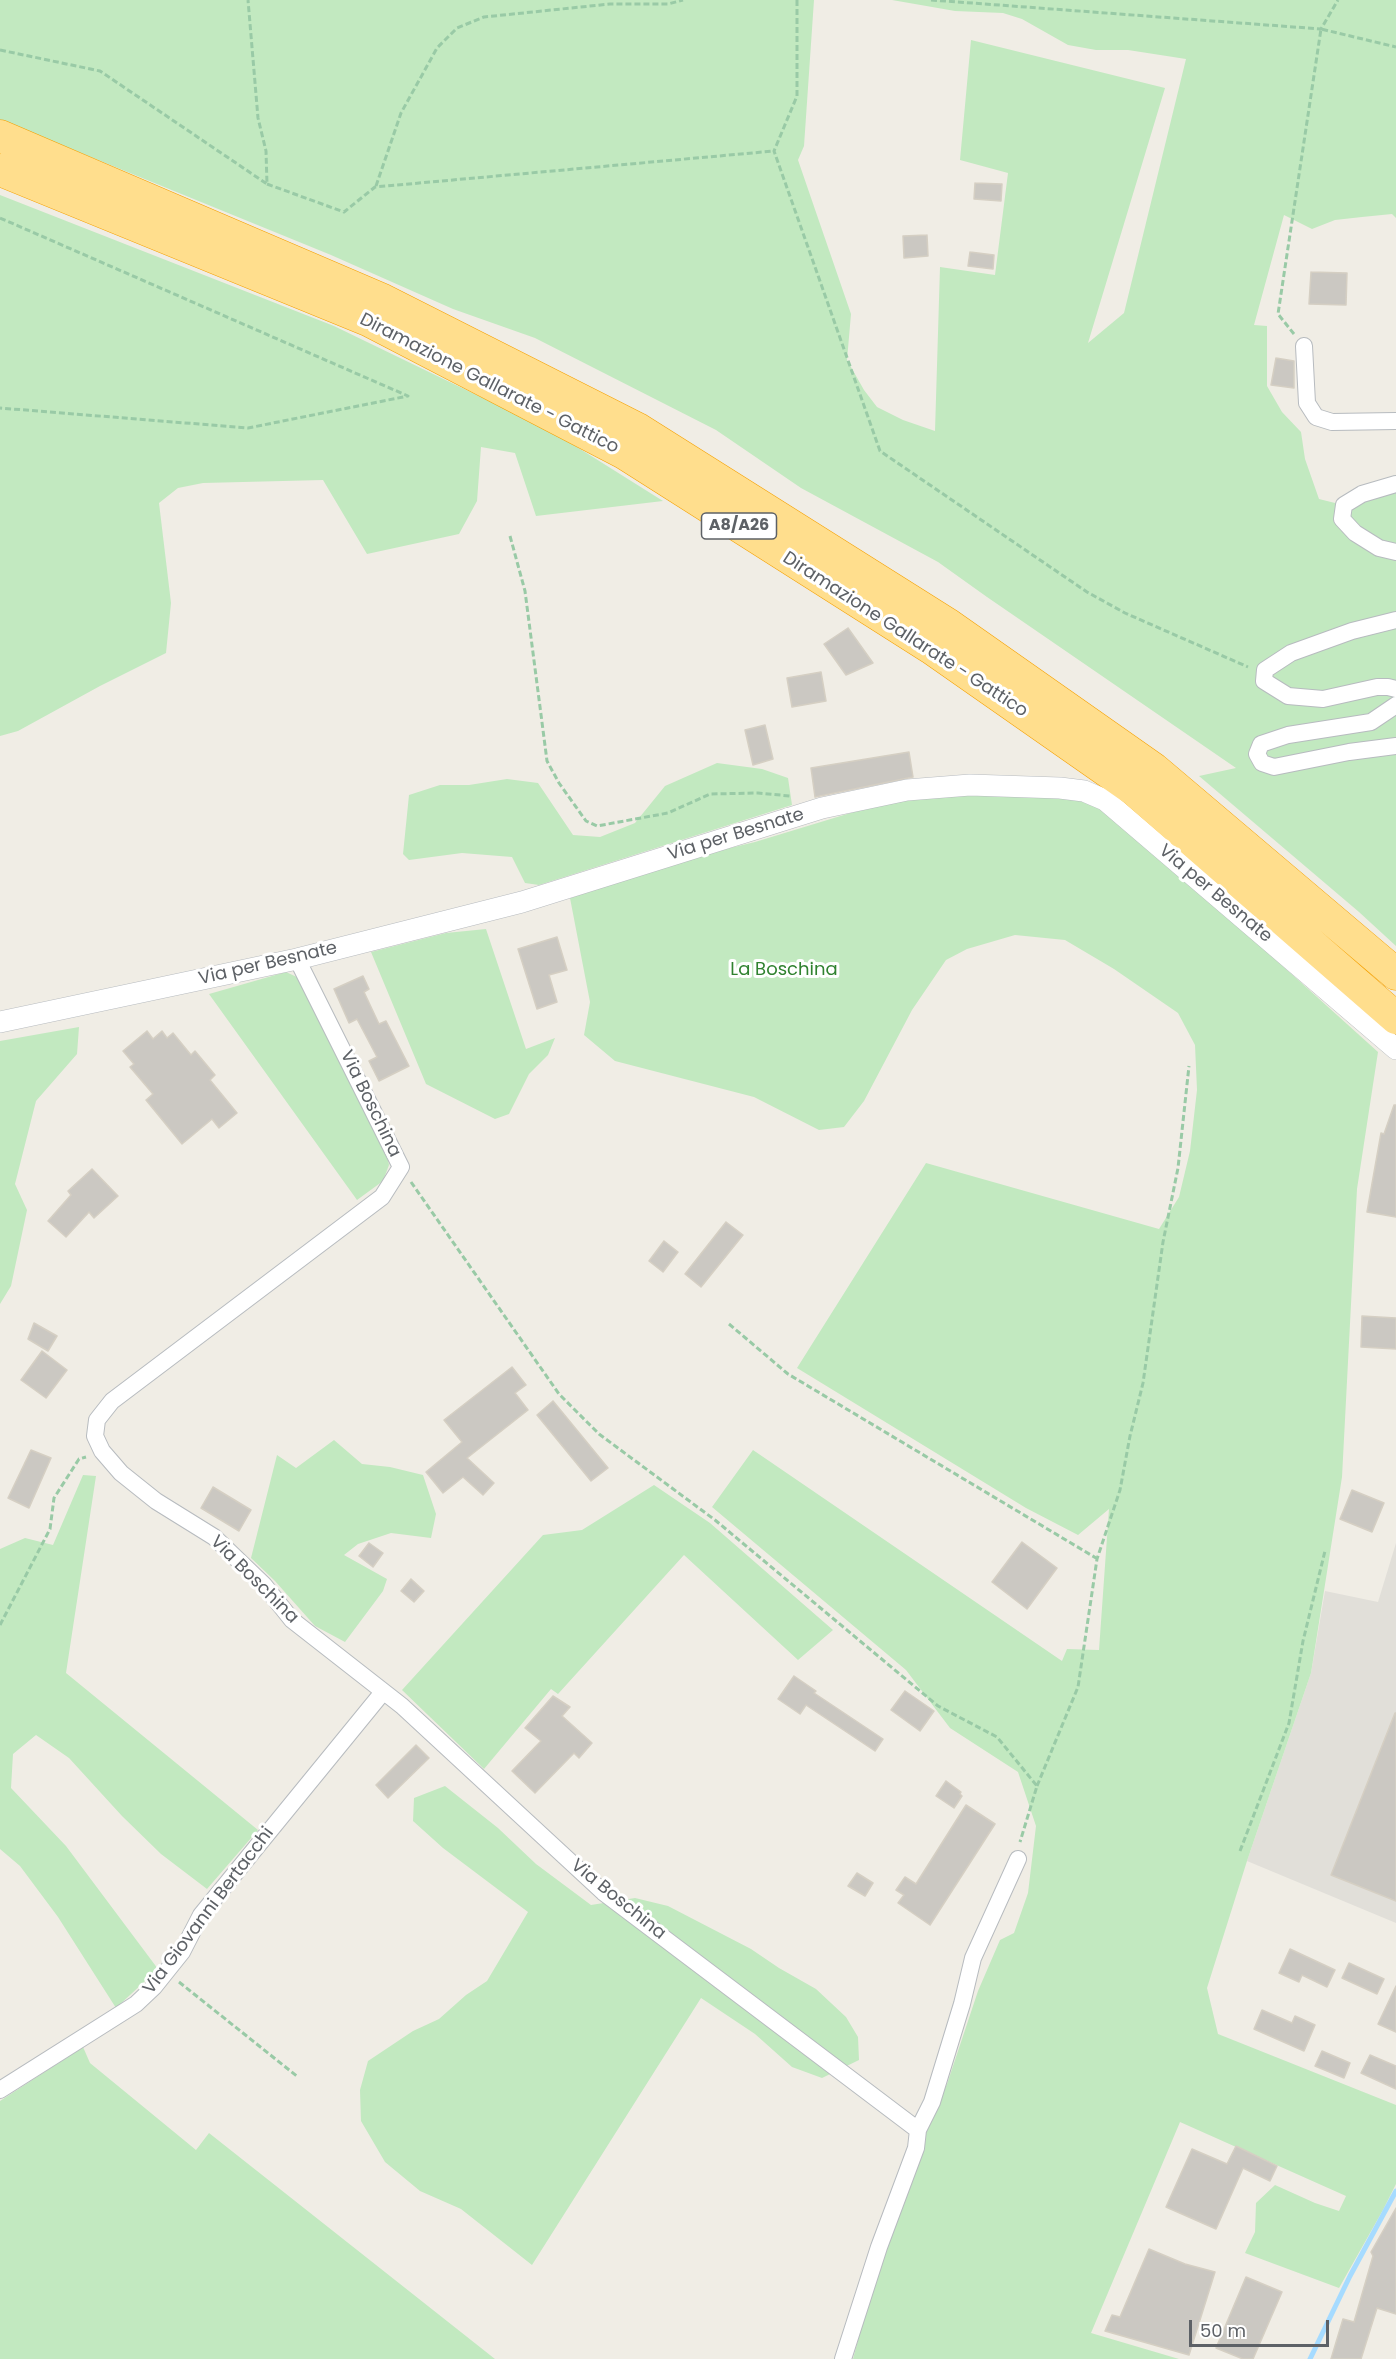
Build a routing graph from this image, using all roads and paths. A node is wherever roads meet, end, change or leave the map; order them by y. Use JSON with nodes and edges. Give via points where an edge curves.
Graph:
{"nodes":[{"id":1,"x":248,"y":0,"type":"edge"},
{"id":2,"x":683,"y":0,"type":"edge"},
{"id":3,"x":796,"y":0,"type":"edge"},
{"id":4,"x":931,"y":0,"type":"edge"},
{"id":5,"x":1338,"y":0,"type":"edge"},
{"id":6,"x":1321,"y":29,"type":"junction"},
{"id":7,"x":1396,"y":47,"type":"edge"},
{"id":8,"x":0,"y":50,"type":"edge"},
{"id":9,"x":0,"y":136,"type":"edge"},
{"id":10,"x":774,"y":151,"type":"junction"},
{"id":11,"x":0,"y":170,"type":"edge"},
{"id":12,"x":267,"y":184,"type":"junction"},
{"id":13,"x":375,"y":187,"type":"junction"},
{"id":14,"x":0,"y":219,"type":"edge"},
{"id":15,"x":1304,"y":346,"type":"joint"},
{"id":16,"x":0,"y":408,"type":"edge"},
{"id":17,"x":1396,"y":421,"type":"edge"},
{"id":18,"x":1396,"y":484,"type":"edge"},
{"id":19,"x":510,"y":536,"type":"dead end"},
{"id":20,"x":1396,"y":552,"type":"edge"},
{"id":21,"x":1396,"y":620,"type":"edge"},
{"id":22,"x":1264,"y":670,"type":"junction"},
{"id":23,"x":1396,"y":689,"type":"edge"},
{"id":24,"x":1396,"y":705,"type":"edge"},
{"id":25,"x":1396,"y":746,"type":"edge"},
{"id":26,"x":812,"y":811,"type":"junction"},
{"id":27,"x":297,"y":959,"type":"junction"},
{"id":28,"x":1396,"y":974,"type":"edge"},
{"id":29,"x":1396,"y":1018,"type":"edge"},
{"id":30,"x":0,"y":1022,"type":"edge"},
{"id":31,"x":1396,"y":1049,"type":"edge"},
{"id":32,"x":1189,"y":1066,"type":"dead end"},
{"id":33,"x":401,"y":1167,"type":"junction"},
{"id":34,"x":729,"y":1324,"type":"dead end"},
{"id":35,"x":102,"y":1451,"type":"junction"},
{"id":36,"x":1325,"y":1551,"type":"dead end"},
{"id":37,"x":1097,"y":1559,"type":"junction"},
{"id":38,"x":0,"y":1625,"type":"edge"},
{"id":39,"x":383,"y":1692,"type":"junction"},
{"id":40,"x":1037,"y":1786,"type":"junction"},
{"id":41,"x":1240,"y":1851,"type":"dead end"},
{"id":42,"x":1018,"y":1859,"type":"joint"},
{"id":43,"x":166,"y":1972,"type":"junction"},
{"id":44,"x":298,"y":2077,"type":"dead end"},
{"id":45,"x":0,"y":2090,"type":"edge"},
{"id":46,"x":918,"y":2130,"type":"junction"},
{"id":47,"x":843,"y":2359,"type":"edge"}],
"edges":[{"from":1,"to":12,"type":"path"},
{"from":2,"to":13,"type":"path","via":[[484,17],[457,28],[437,48],[401,113]]},
{"from":3,"to":10,"type":"path","via":[[797,96]]},
{"from":4,"to":6,"type":"path"},
{"from":5,"to":6,"type":"path"},
{"from":6,"to":7,"type":"path"},
{"from":6,"to":15,"type":"path","via":[[1278,314]]},
{"from":8,"to":12,"type":"path","via":[[100,71]]},
{"from":9,"to":28,"type":"highway","name":"Diramazione Gallarate - Gattico","number":"A8/A26","via":[[383,300],[638,429],[949,625],[1154,769]]},
{"from":10,"to":13,"type":"path"},
{"from":10,"to":22,"type":"path","via":[[880,451],[1087,592],[1245,667]]},
{"from":11,"to":29,"type":"highway","name":"Diramazione Gallarate - Gattico","number":"A8/A26","via":[[370,321],[624,453],[931,648],[1134,790]]},
{"from":12,"to":13,"type":"path","via":[[344,212]]},
{"from":14,"to":16,"type":"path","via":[[408,396],[248,428]]},
{"from":15,"to":17,"type":"street","via":[[1307,403],[1316,417],[1332,422]]},
{"from":18,"to":20,"type":"street","via":[[1362,494],[1344,505],[1342,519],[1379,548]]},
{"from":19,"to":26,"type":"path","via":[[525,591],[547,761],[586,820],[597,826],[614,824],[668,813],[710,794],[725,793],[779,794],[804,799]]},
{"from":21,"to":22,"type":"street","via":[[1291,653]]},
{"from":22,"to":23,"type":"street","via":[[1264,681],[1288,696],[1323,699],[1377,687]]},
{"from":24,"to":25,"type":"street","via":[[1371,722],[1287,735],[1261,744],[1257,754],[1262,763],[1274,767]]},
{"from":26,"to":27,"type":"street","name":"Via per Besnate","via":[[522,902]]},
{"from":26,"to":31,"type":"street","name":"Via per Besnate","via":[[907,790],[970,785],[1084,791],[1105,800]]},
{"from":27,"to":30,"type":"street","name":"Via per Besnate"},
{"from":27,"to":33,"type":"street","name":"Via Boschina"},
{"from":32,"to":37,"type":"path","via":[[1178,1168],[1143,1383],[1120,1490]]},
{"from":33,"to":35,"type":"street","name":"Via Boschina","via":[[382,1197],[112,1401],[97,1420],[95,1436]]},
{"from":33,"to":40,"type":"path","via":[[559,1394],[599,1434],[715,1520],[938,1706],[997,1737]]},
{"from":34,"to":37,"type":"path","via":[[788,1374]]},
{"from":35,"to":38,"type":"path","via":[[79,1459],[54,1498],[50,1529]]},
{"from":35,"to":39,"type":"street","name":"Via Boschina","via":[[121,1473],[156,1501],[214,1537],[264,1585],[292,1620]]},
{"from":36,"to":41,"type":"path","via":[[1288,1723]]},
{"from":37,"to":40,"type":"path","via":[[1078,1688]]},
{"from":39,"to":43,"type":"street","name":"Via Giovanni Bertacchi","via":[[201,1916]]},
{"from":39,"to":46,"type":"street","name":"Via Boschina","via":[[603,1892]]},
{"from":40,"to":42,"type":"path"},
{"from":42,"to":46,"type":"street","via":[[973,1958],[932,2102]]},
{"from":43,"to":44,"type":"path"},
{"from":43,"to":45,"type":"street","name":"Via Giovanni Bertacchi","via":[[136,2004]]},
{"from":46,"to":47,"type":"street","via":[[916,2148]]}]}
